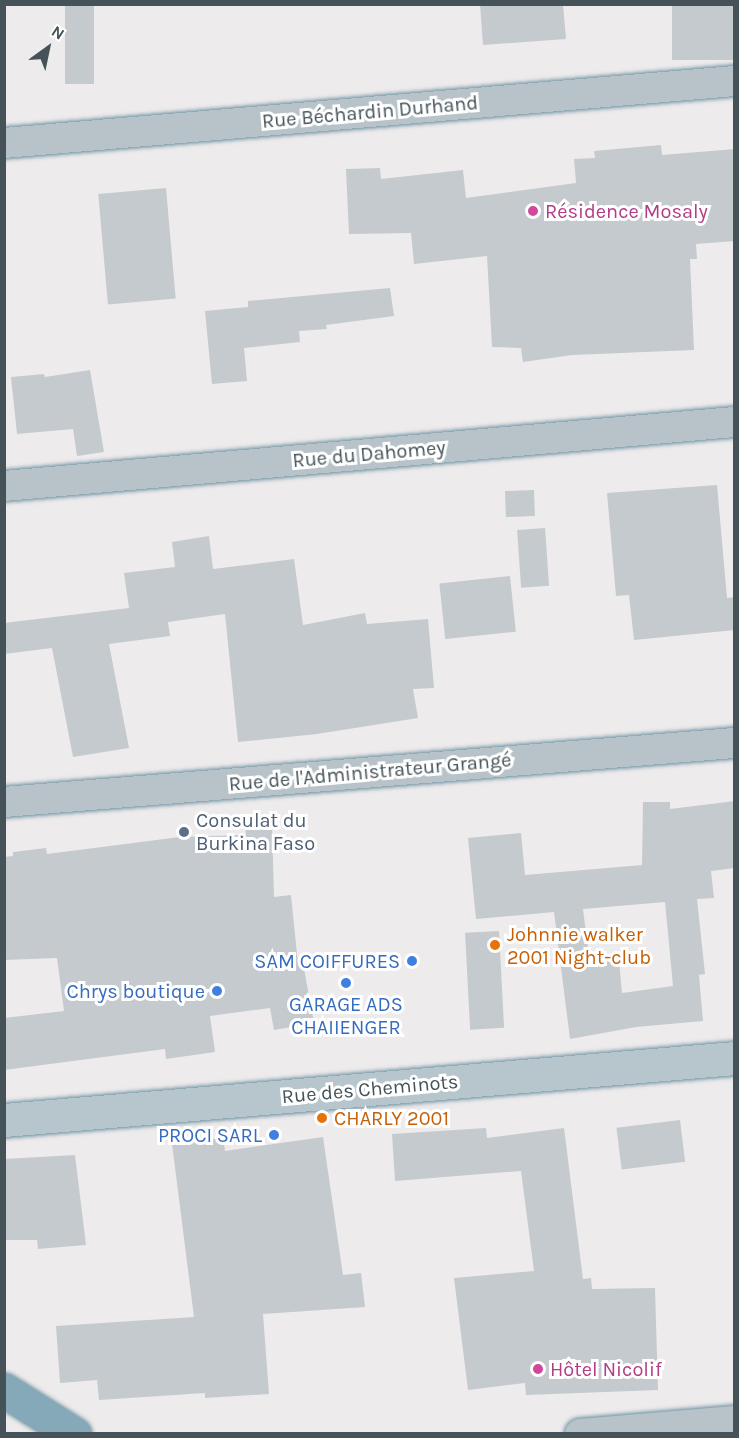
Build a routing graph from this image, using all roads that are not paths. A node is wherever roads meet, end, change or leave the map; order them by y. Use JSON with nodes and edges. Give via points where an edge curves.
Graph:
{"nodes":[{"id":1,"x":735,"y":81,"type":"edge"},
{"id":2,"x":4,"y":143,"type":"edge"},
{"id":3,"x":735,"y":422,"type":"edge"},
{"id":4,"x":4,"y":486,"type":"edge"},
{"id":5,"x":735,"y":743,"type":"edge"},
{"id":6,"x":4,"y":802,"type":"edge"},
{"id":7,"x":735,"y":1058,"type":"edge"},
{"id":8,"x":4,"y":1120,"type":"edge"},
{"id":9,"x":4,"y":1390,"type":"edge"},
{"id":10,"x":735,"y":1421,"type":"edge"},
{"id":11,"x":74,"y":1434,"type":"edge"},
{"id":12,"x":580,"y":1434,"type":"edge"}],
"edges":[{"from":1,"to":2,"type":"street","name":"Rue Béchardin Durhand"},
{"from":3,"to":4,"type":"street","name":"Rue du Dahomey"},
{"from":5,"to":6,"type":"street","name":"Rue de l'Administrateur Grangé"},
{"from":7,"to":8,"type":"street","name":"Rue des Cheminots"},
{"from":9,"to":11,"type":"highway"},
{"from":10,"to":12,"type":"street"}]}
